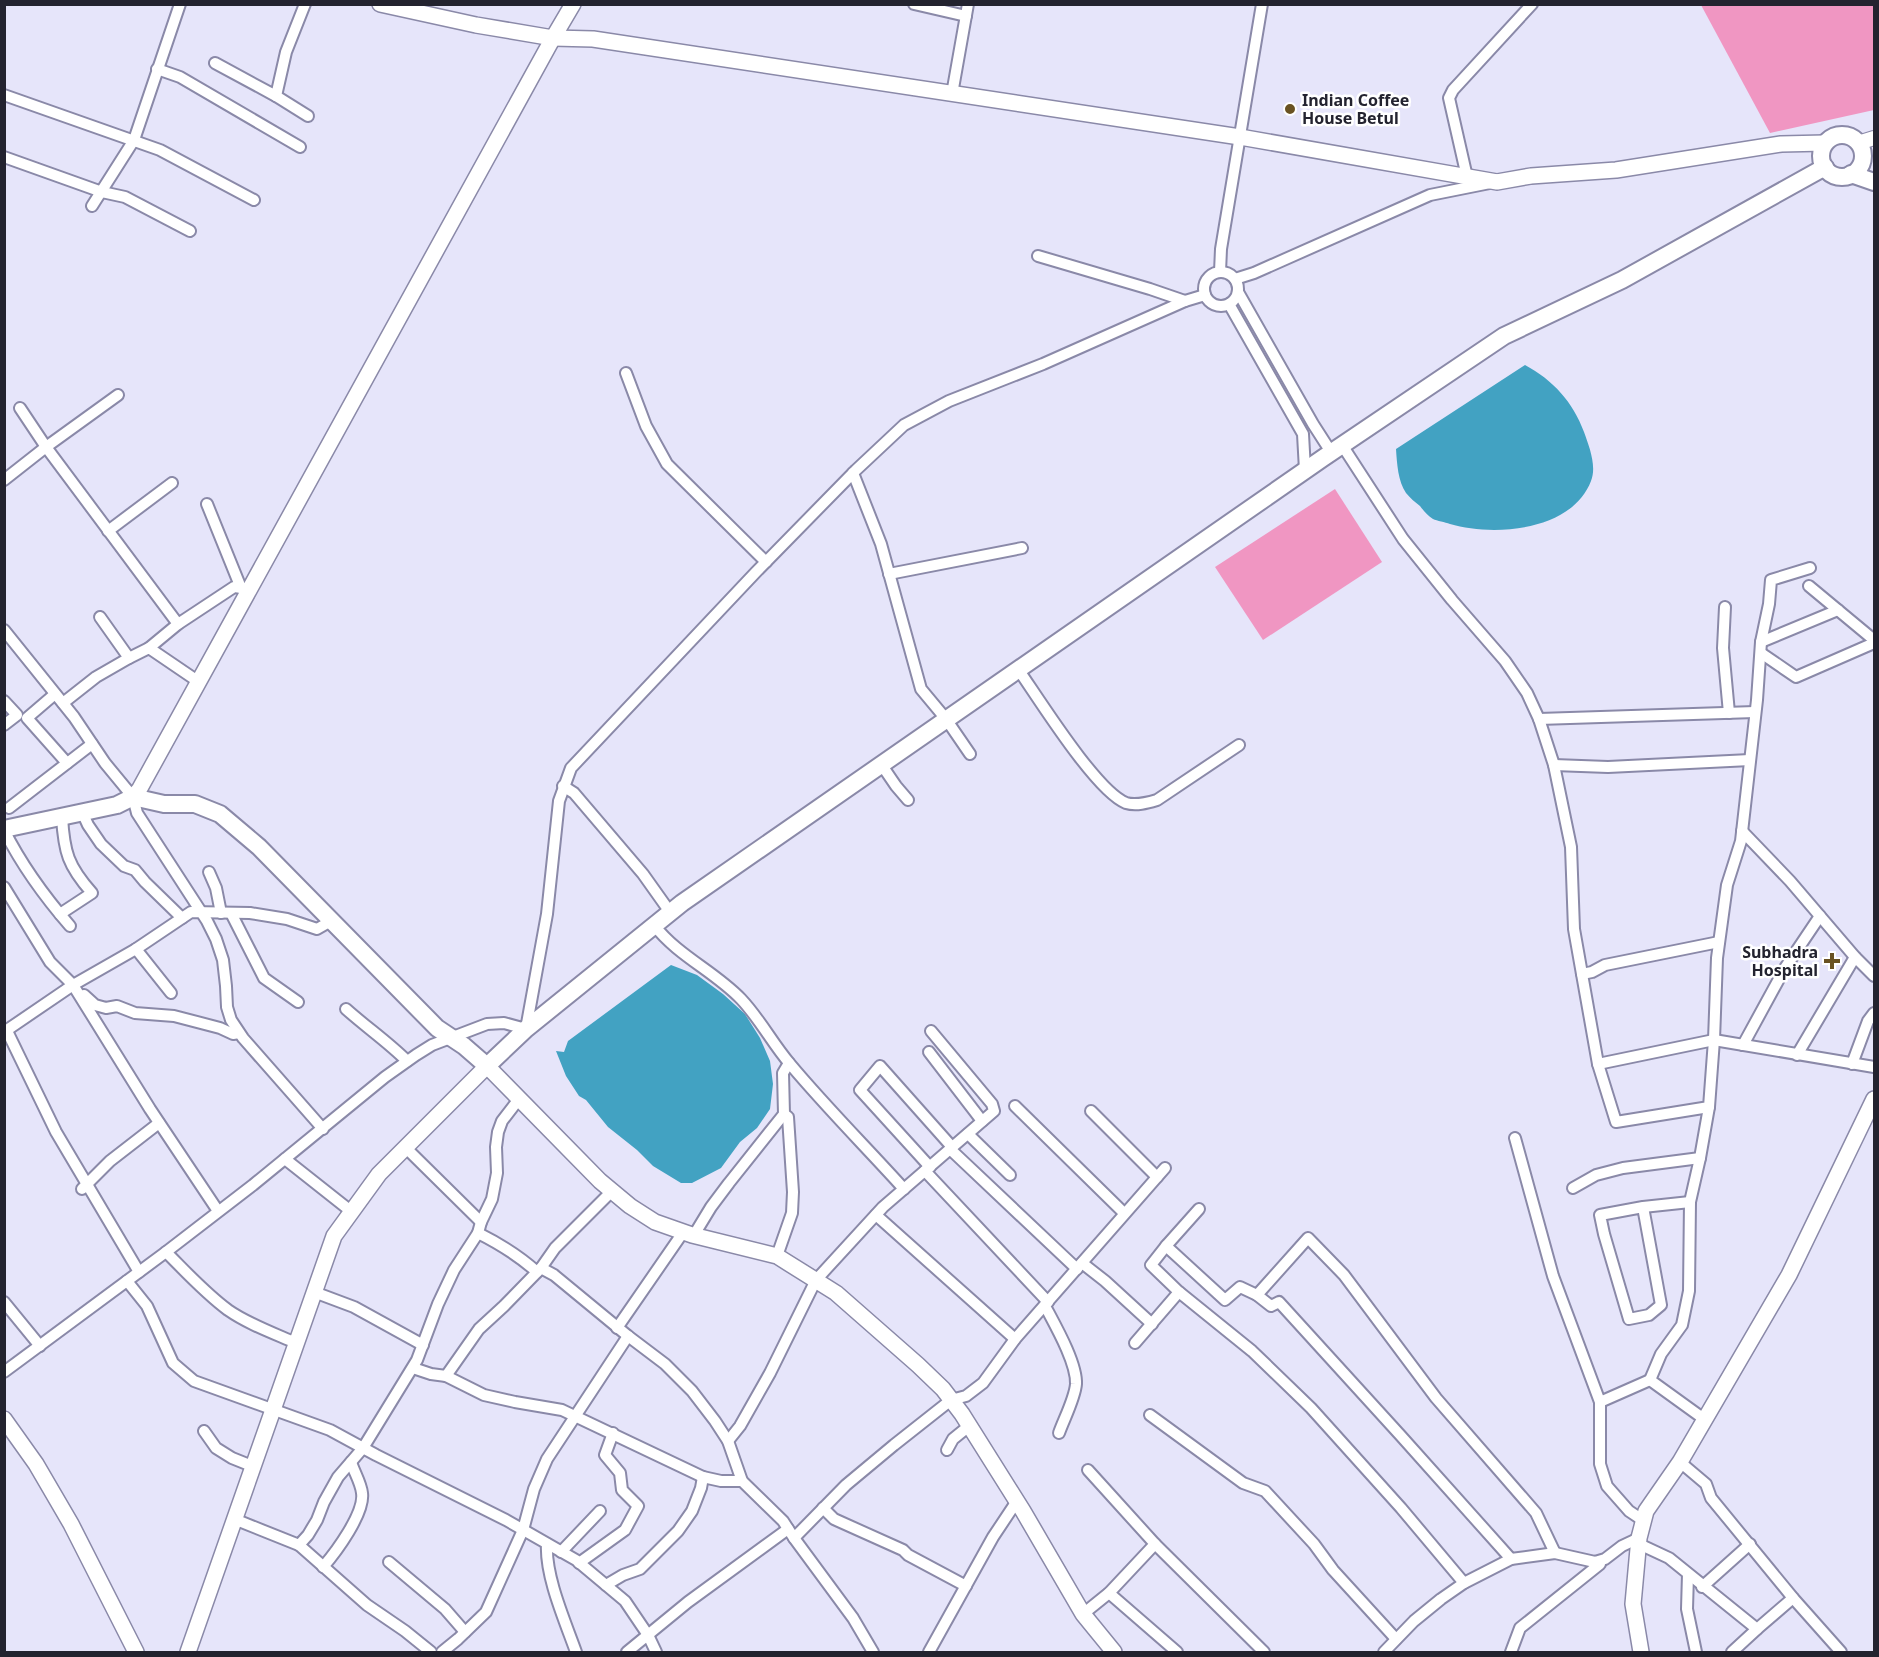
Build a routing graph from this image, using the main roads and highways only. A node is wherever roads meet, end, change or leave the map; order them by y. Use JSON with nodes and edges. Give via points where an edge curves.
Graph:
{"nodes":[{"id":1,"x":380,"y":4,"type":"edge"},
{"id":2,"x":573,"y":4,"type":"edge"},
{"id":3,"x":553,"y":38,"type":"junction"},
{"id":4,"x":1826,"y":143,"type":"junction"},
{"id":5,"x":1825,"y":167,"type":"junction"},
{"id":6,"x":1851,"y":174,"type":"junction"},
{"id":7,"x":1875,"y":182,"type":"edge"},
{"id":8,"x":133,"y":797,"type":"junction"},
{"id":9,"x":9,"y":828,"type":"edge"},
{"id":10,"x":487,"y":1066,"type":"junction"},
{"id":11,"x":1875,"y":1099,"type":"edge"},
{"id":12,"x":4,"y":1419,"type":"edge"},
{"id":13,"x":136,"y":1653,"type":"edge"},
{"id":14,"x":188,"y":1653,"type":"edge"},
{"id":15,"x":1114,"y":1653,"type":"edge"},
{"id":16,"x":1641,"y":1653,"type":"edge"}],
"edges":[{"from":1,"to":3,"type":"main road"},
{"from":2,"to":3,"type":"main road"},
{"from":3,"to":4,"type":"main road","via":[[593,39],[1240,137],[1497,182],[1616,170],[1781,144]]},
{"from":3,"to":8,"type":"main road"},
{"from":4,"to":5,"type":"main road","via":[[1821,152]]},
{"from":4,"to":6,"type":"main road","via":[[1840,135],[1858,143],[1862,162]]},
{"from":5,"to":6,"type":"main road","via":[[1840,177]]},
{"from":5,"to":10,"type":"main road","via":[[1622,280],[1504,336],[1337,448],[670,912],[526,1029]]},
{"from":6,"to":7,"type":"main road"},
{"from":8,"to":9,"type":"main road","via":[[117,805]]},
{"from":8,"to":10,"type":"main road","via":[[164,804],[195,804],[220,814],[259,848],[437,1028]]},
{"from":10,"to":14,"type":"main road","via":[[379,1174],[334,1236]]},
{"from":10,"to":15,"type":"main road","via":[[630,1206],[655,1222],[777,1256],[836,1293],[918,1365],[943,1389],[969,1426],[1083,1614]]},
{"from":11,"to":16,"type":"main road","via":[[1790,1275],[1680,1462],[1646,1511],[1633,1604]]},
{"from":12,"to":13,"type":"main road","via":[[71,1524]]}]}
